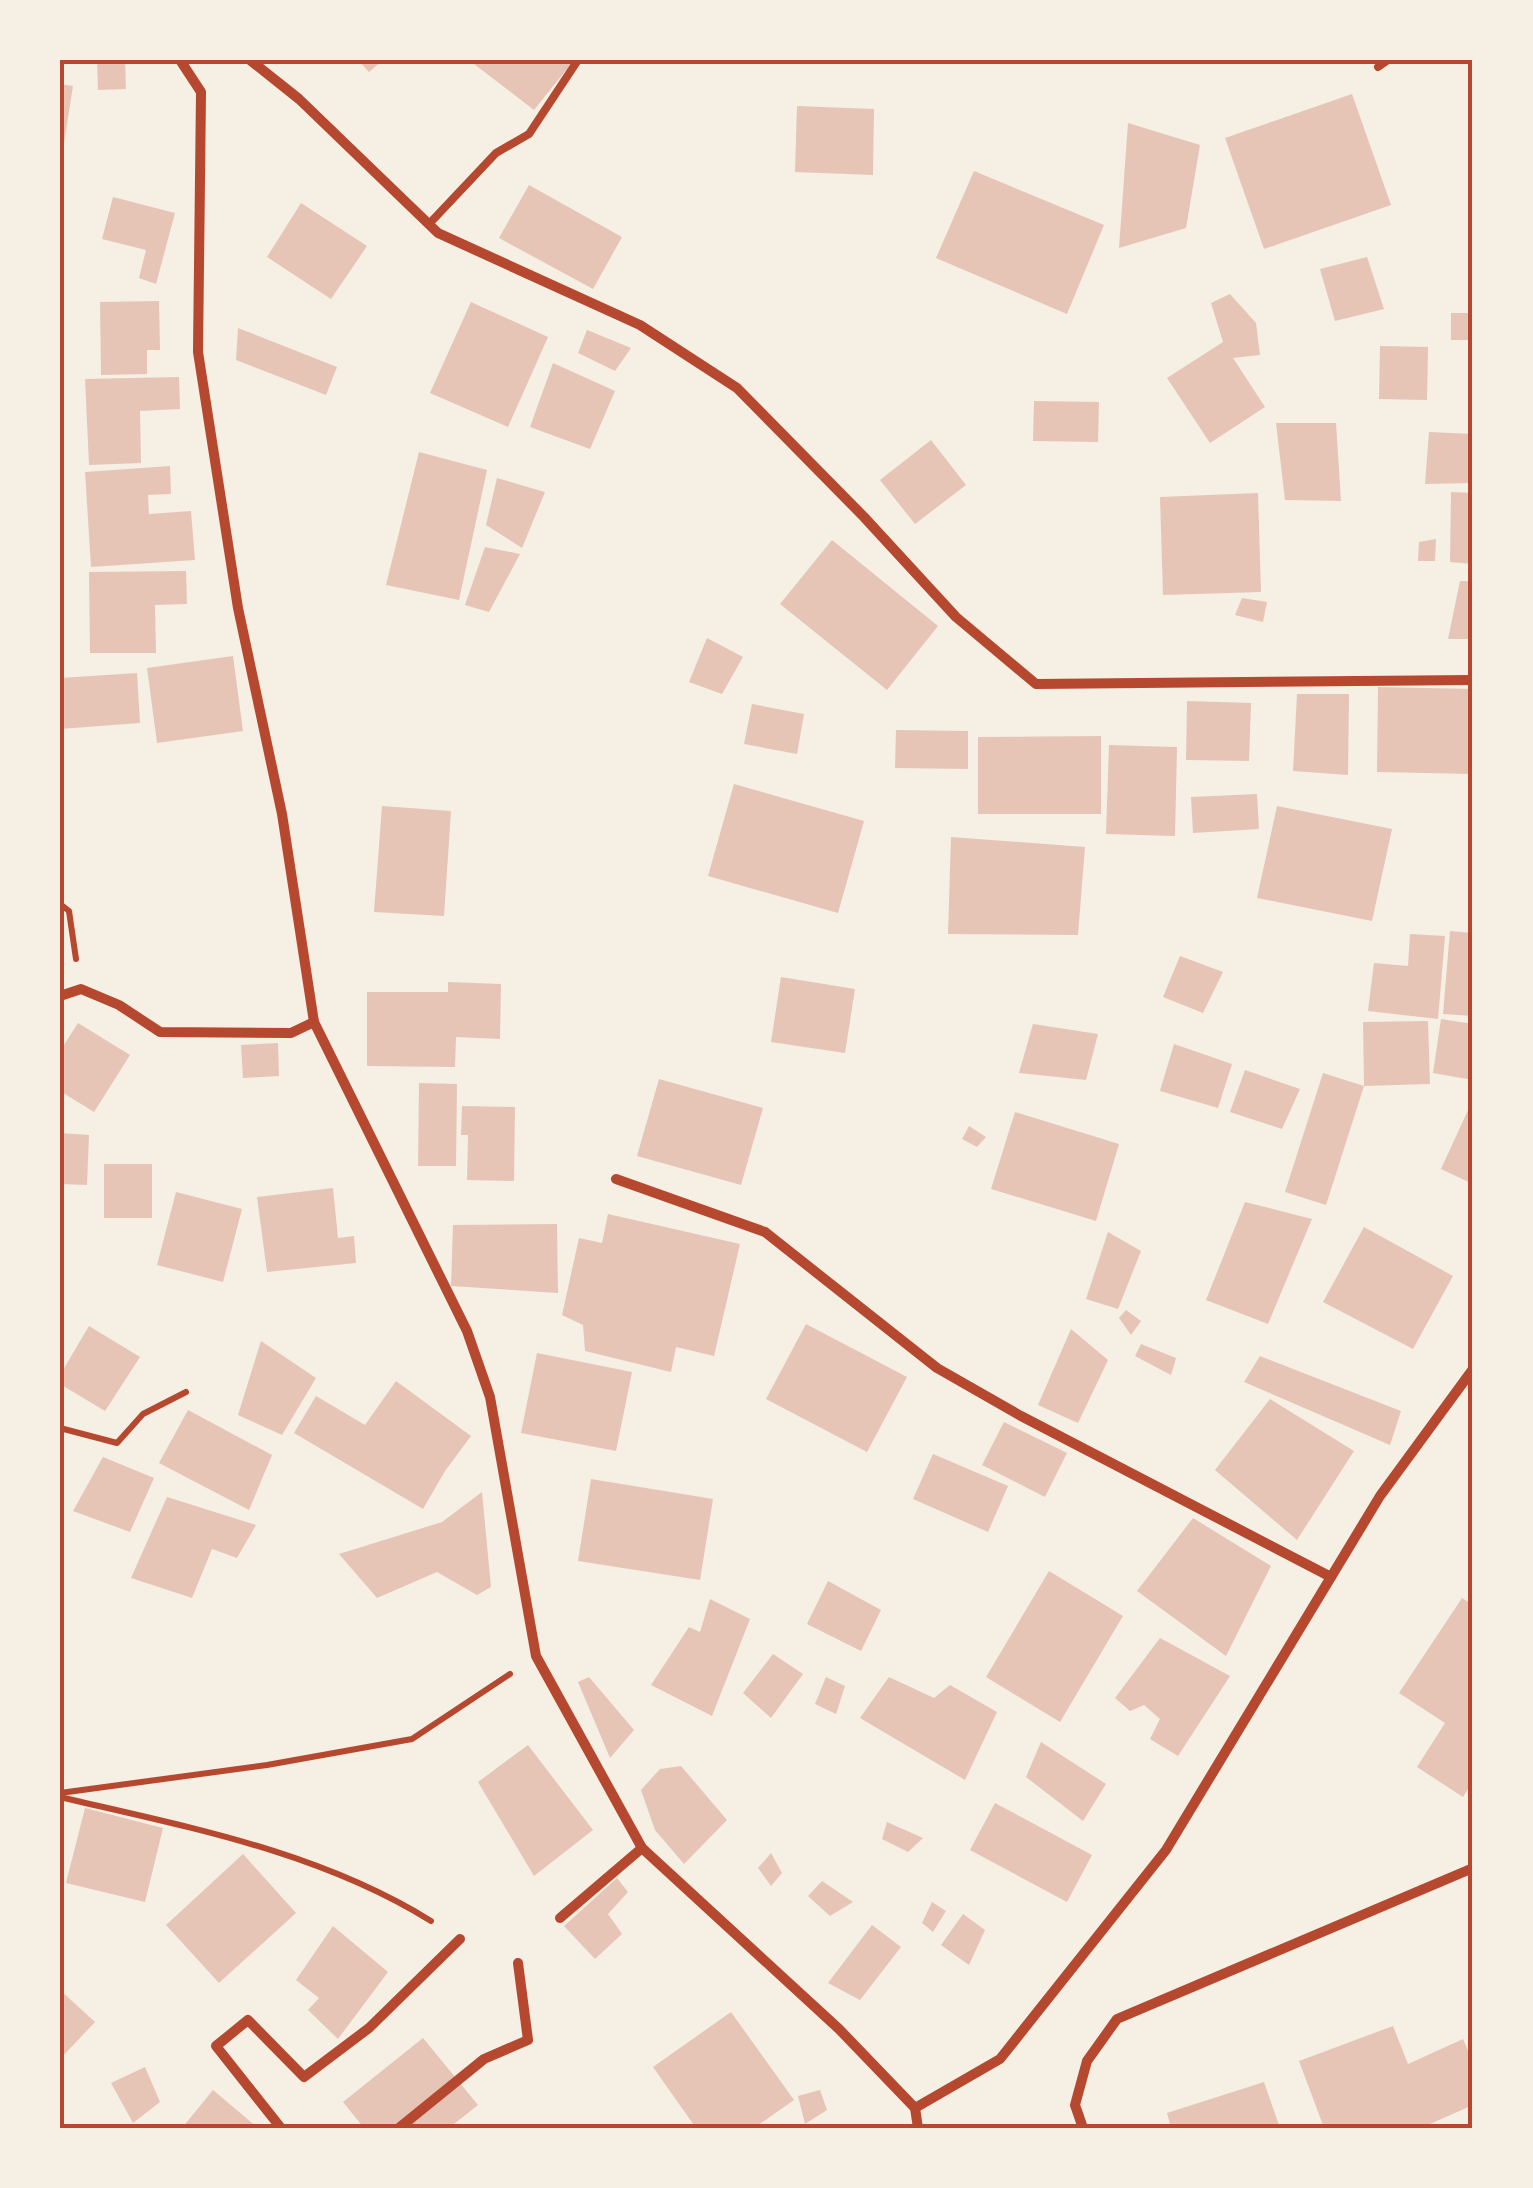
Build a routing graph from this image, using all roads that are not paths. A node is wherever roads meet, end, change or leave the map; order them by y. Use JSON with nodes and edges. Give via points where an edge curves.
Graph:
{"nodes":[{"id":1,"x":180,"y":60,"type":"edge"},
{"id":2,"x":250,"y":60,"type":"edge"},
{"id":3,"x":578,"y":60,"type":"edge"},
{"id":4,"x":1388,"y":60,"type":"edge"},
{"id":5,"x":1378,"y":67,"type":"dead end"},
{"id":6,"x":429,"y":224,"type":"junction"},
{"id":7,"x":1473,"y":680,"type":"edge"},
{"id":8,"x":60,"y":996,"type":"edge"},
{"id":9,"x":314,"y":1022,"type":"junction"},
{"id":10,"x":616,"y":1179,"type":"dead end"},
{"id":11,"x":1473,"y":1369,"type":"edge"},
{"id":12,"x":1331,"y":1577,"type":"junction"},
{"id":13,"x":642,"y":1848,"type":"junction"},
{"id":14,"x":1473,"y":1868,"type":"edge"},
{"id":15,"x":560,"y":1918,"type":"dead end"},
{"id":16,"x":460,"y":1939,"type":"road end"},
{"id":17,"x":518,"y":1963,"type":"dead end"},
{"id":18,"x":916,"y":2108,"type":"junction"},
{"id":19,"x":281,"y":2128,"type":"edge"},
{"id":20,"x":399,"y":2128,"type":"edge"},
{"id":21,"x":918,"y":2128,"type":"edge"},
{"id":22,"x":1083,"y":2128,"type":"edge"}],
"edges":[{"from":1,"to":9,"type":"street","via":[[201,92],[198,352]]},
{"from":2,"to":6,"type":"street"},
{"from":3,"to":6,"type":"lane","via":[[529,134],[496,153]]},
{"from":4,"to":5,"type":"lane"},
{"from":6,"to":7,"type":"street","via":[[438,234],[640,325],[738,388],[956,617],[1036,684]]},
{"from":8,"to":9,"type":"street","via":[[81,990],[160,1032],[291,1033]]},
{"from":9,"to":13,"type":"street","via":[[467,1331],[490,1397],[536,1656]]},
{"from":10,"to":12,"type":"street","via":[[765,1232],[938,1368]]},
{"from":11,"to":12,"type":"street","via":[[1380,1496]]},
{"from":12,"to":18,"type":"street","via":[[1166,1850],[1000,2059]]},
{"from":13,"to":15,"type":"street"},
{"from":13,"to":18,"type":"street","via":[[839,2028]]},
{"from":14,"to":22,"type":"street","via":[[1117,2019],[1087,2061],[1075,2106]]},
{"from":16,"to":19,"type":"street","via":[[316,2072],[304,2077],[248,2020],[216,2046]]},
{"from":17,"to":20,"type":"street","via":[[528,2040],[484,2059]]},
{"from":18,"to":21,"type":"street"}]}
